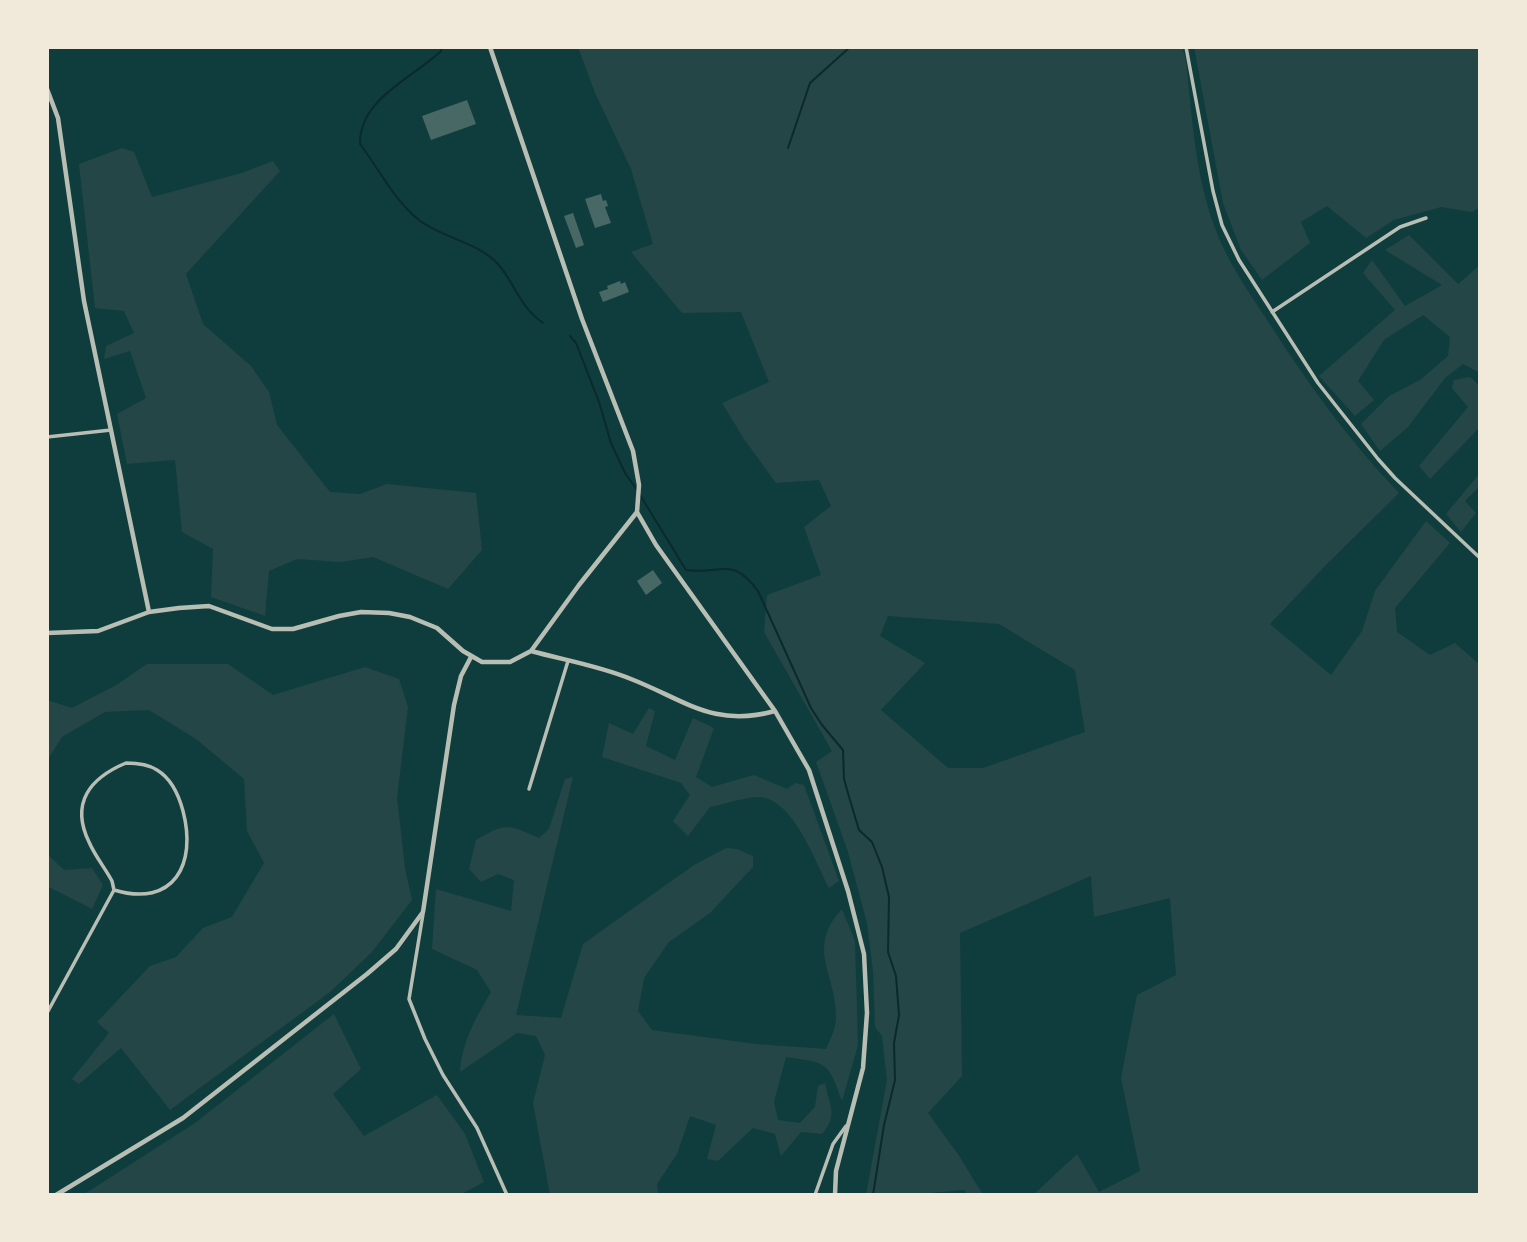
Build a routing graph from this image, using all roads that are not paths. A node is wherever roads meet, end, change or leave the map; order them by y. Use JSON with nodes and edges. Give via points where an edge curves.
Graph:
{"nodes":[{"id":1,"x":490,"y":47,"type":"edge"},
{"id":2,"x":1186,"y":47,"type":"edge"},
{"id":3,"x":47,"y":89,"type":"edge"},
{"id":4,"x":1426,"y":218,"type":"dead end"},
{"id":5,"x":1272,"y":312,"type":"junction"},
{"id":6,"x":111,"y":430,"type":"junction"},
{"id":7,"x":47,"y":437,"type":"edge"},
{"id":8,"x":638,"y":510,"type":"junction"},
{"id":9,"x":1480,"y":558,"type":"edge"},
{"id":10,"x":149,"y":612,"type":"junction"},
{"id":11,"x":47,"y":633,"type":"edge"},
{"id":12,"x":531,"y":651,"type":"junction"},
{"id":13,"x":471,"y":657,"type":"junction"},
{"id":14,"x":568,"y":661,"type":"junction"},
{"id":15,"x":775,"y":711,"type":"junction"},
{"id":16,"x":529,"y":789,"type":"dead end"},
{"id":17,"x":114,"y":890,"type":"junction"},
{"id":18,"x":424,"y":912,"type":"junction"},
{"id":19,"x":47,"y":1013,"type":"edge"},
{"id":20,"x":846,"y":1126,"type":"junction"},
{"id":21,"x":56,"y":1195,"type":"edge"},
{"id":22,"x":507,"y":1195,"type":"edge"},
{"id":23,"x":815,"y":1195,"type":"edge"},
{"id":24,"x":835,"y":1195,"type":"edge"}],
"edges":[{"from":1,"to":8,"type":"street","via":[[582,319],[633,451]]},
{"from":2,"to":5,"type":"street","via":[[1222,225]]},
{"from":3,"to":6,"type":"street","via":[[58,118],[84,301]]},
{"from":4,"to":5,"type":"street","via":[[1400,227]]},
{"from":5,"to":9,"type":"street","via":[[1325,392],[1386,469]]},
{"from":6,"to":7,"type":"street"},
{"from":6,"to":10,"type":"street"},
{"from":8,"to":12,"type":"street"},
{"from":8,"to":15,"type":"street","via":[[651,539]]},
{"from":10,"to":11,"type":"street","via":[[98,631]]},
{"from":10,"to":13,"type":"street","via":[[209,606],[272,629],[293,629],[361,612],[389,613],[437,628]]},
{"from":12,"to":13,"type":"street","via":[[500,663]]},
{"from":12,"to":14,"type":"street"},
{"from":13,"to":18,"type":"street","via":[[459,683],[445,754]]},
{"from":14,"to":15,"type":"street","via":[[630,678],[697,710],[730,717]]},
{"from":14,"to":16,"type":"street"},
{"from":15,"to":20,"type":"street","via":[[809,770],[864,954],[867,1013],[863,1068]]},
{"from":17,"to":17,"type":"street","via":[[85,831],[84,799],[99,776],[112,769],[126,763],[147,766],[170,781],[179,798],[187,854],[174,881],[162,890],[147,895]]},
{"from":17,"to":19,"type":"street"},
{"from":18,"to":21,"type":"street","via":[[385,959],[202,1105]]},
{"from":18,"to":22,"type":"street","via":[[409,999],[425,1039],[477,1128]]},
{"from":20,"to":23,"type":"street","via":[[833,1144]]},
{"from":20,"to":24,"type":"street"}]}
